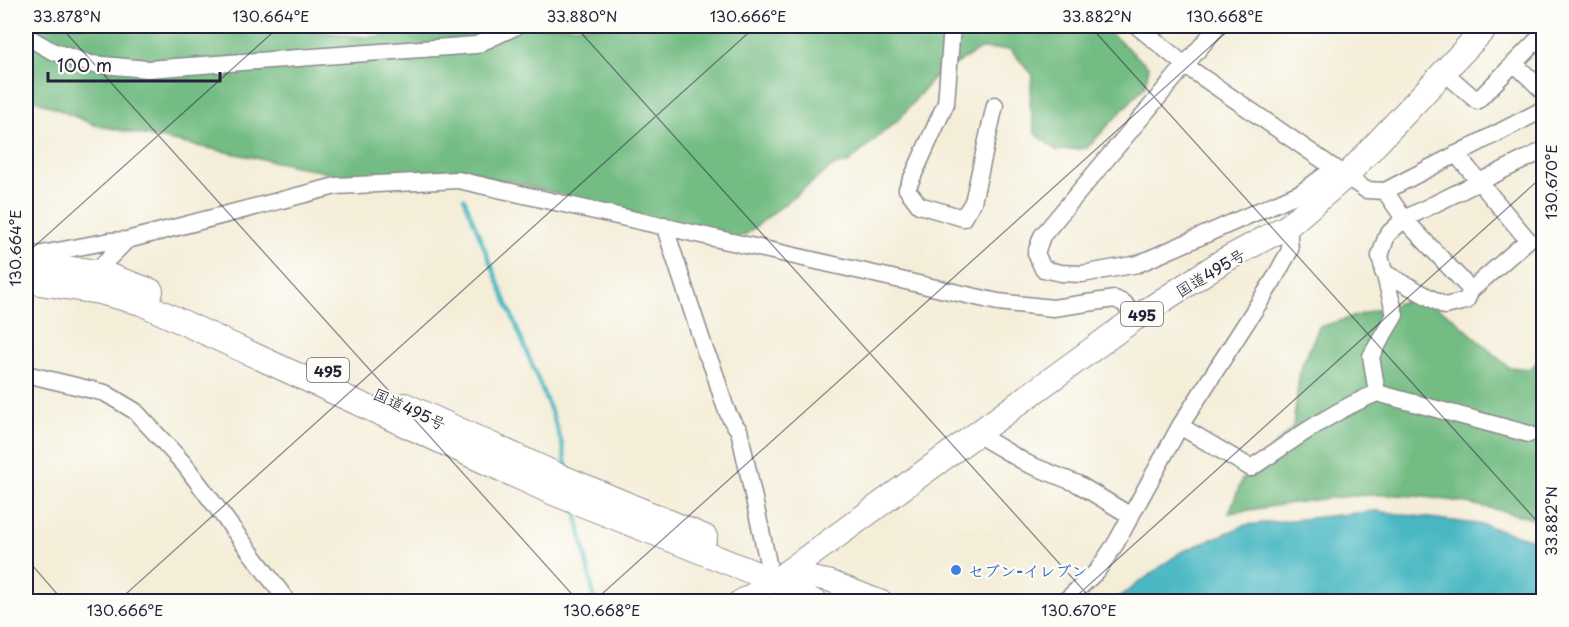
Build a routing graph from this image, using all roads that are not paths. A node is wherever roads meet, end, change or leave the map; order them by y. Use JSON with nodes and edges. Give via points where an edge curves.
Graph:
{"nodes":[{"id":1,"x":517,"y":26,"type":"edge"},
{"id":2,"x":952,"y":26,"type":"edge"},
{"id":3,"x":1137,"y":26,"type":"edge"},
{"id":4,"x":1218,"y":26,"type":"edge"},
{"id":5,"x":1486,"y":26,"type":"edge"},
{"id":6,"x":1544,"y":33,"type":"edge"},
{"id":7,"x":26,"y":36,"type":"edge"},
{"id":8,"x":1514,"y":63,"type":"junction"},
{"id":9,"x":1186,"y":66,"type":"junction"},
{"id":10,"x":1443,"y":70,"type":"junction"},
{"id":11,"x":1544,"y":92,"type":"edge"},
{"id":12,"x":995,"y":105,"type":"dead end"},
{"id":13,"x":1544,"y":109,"type":"edge"},
{"id":14,"x":1544,"y":150,"type":"edge"},
{"id":15,"x":1456,"y":153,"type":"junction"},
{"id":16,"x":1340,"y":172,"type":"junction"},
{"id":17,"x":1480,"y":181,"type":"junction"},
{"id":18,"x":1385,"y":191,"type":"junction"},
{"id":19,"x":1404,"y":219,"type":"junction"},
{"id":20,"x":664,"y":225,"type":"junction"},
{"id":21,"x":1288,"y":226,"type":"junction"},
{"id":22,"x":127,"y":240,"type":"junction"},
{"id":23,"x":26,"y":272,"type":"edge"},
{"id":24,"x":99,"y":272,"type":"junction"},
{"id":25,"x":1383,"y":272,"type":"junction"},
{"id":26,"x":1470,"y":290,"type":"junction"},
{"id":27,"x":1134,"y":319,"type":"junction"},
{"id":28,"x":26,"y":374,"type":"edge"},
{"id":29,"x":1377,"y":393,"type":"junction"},
{"id":30,"x":1179,"y":426,"type":"junction"},
{"id":31,"x":978,"y":434,"type":"junction"},
{"id":32,"x":1529,"y":434,"type":"dead end"},
{"id":33,"x":553,"y":483,"type":"junction"},
{"id":34,"x":1131,"y":516,"type":"junction"},
{"id":35,"x":778,"y":572,"type":"junction"},
{"id":36,"x":288,"y":602,"type":"edge"},
{"id":37,"x":738,"y":602,"type":"edge"},
{"id":38,"x":818,"y":602,"type":"edge"},
{"id":39,"x":883,"y":602,"type":"edge"},
{"id":40,"x":1064,"y":602,"type":"edge"}],
"edges":[{"from":1,"to":7,"type":"street","via":[[476,45],[148,69],[91,64],[52,51]]},
{"from":2,"to":12,"type":"street","via":[[946,103],[906,189],[919,205],[963,218],[973,202]]},
{"from":3,"to":9,"type":"street"},
{"from":4,"to":9,"type":"street"},
{"from":5,"to":10,"type":"highway","name":"国道495号","number":"495"},
{"from":6,"to":8,"type":"street"},
{"from":8,"to":10,"type":"street","via":[[1477,101]]},
{"from":8,"to":11,"type":"street"},
{"from":9,"to":16,"type":"street"},
{"from":9,"to":16,"type":"street","via":[[1042,236],[1036,253],[1043,268],[1082,274],[1138,264]]},
{"from":10,"to":16,"type":"highway","name":"国道495号","number":"495"},
{"from":13,"to":15,"type":"street"},
{"from":14,"to":17,"type":"street"},
{"from":15,"to":17,"type":"street"},
{"from":15,"to":18,"type":"street"},
{"from":16,"to":18,"type":"street","via":[[1366,190]]},
{"from":16,"to":21,"type":"highway","name":"国道495号","number":"495"},
{"from":17,"to":19,"type":"street"},
{"from":17,"to":26,"type":"street","via":[[1528,240]]},
{"from":18,"to":19,"type":"street"},
{"from":19,"to":25,"type":"street","via":[[1387,235],[1380,256]]},
{"from":19,"to":26,"type":"street"},
{"from":20,"to":22,"type":"street","via":[[458,180],[414,181],[336,186]]},
{"from":20,"to":27,"type":"street","via":[[1031,307],[1077,306],[1114,299],[1125,304]]},
{"from":20,"to":35,"type":"street","via":[[730,421],[739,430]]},
{"from":21,"to":27,"type":"highway","name":"国道495号","number":"495","via":[[1223,261]]},
{"from":21,"to":30,"type":"street","via":[[1290,250]]},
{"from":22,"to":23,"type":"street","via":[[110,240]]},
{"from":22,"to":24,"type":"street"},
{"from":23,"to":24,"type":"highway","name":"国道495号","number":"495"},
{"from":23,"to":33,"type":"highway","name":"国道495号","number":"495","via":[[141,303]]},
{"from":24,"to":33,"type":"highway","name":"国道495号","number":"495","via":[[182,303]]},
{"from":25,"to":26,"type":"street","via":[[1445,306],[1466,301]]},
{"from":25,"to":29,"type":"street","via":[[1395,315],[1371,356]]},
{"from":27,"to":31,"type":"highway","name":"国道495号","number":"495"},
{"from":28,"to":36,"type":"street","via":[[105,393],[135,411],[184,464]]},
{"from":29,"to":30,"type":"street","via":[[1319,423],[1251,468]]},
{"from":29,"to":32,"type":"street"},
{"from":30,"to":34,"type":"street"},
{"from":31,"to":34,"type":"street","via":[[1028,464],[1078,484]]},
{"from":31,"to":35,"type":"highway","name":"国道495号","number":"495"},
{"from":33,"to":35,"type":"highway","name":"国道495号","number":"495"},
{"from":34,"to":40,"type":"street","via":[[1097,572]]},
{"from":35,"to":37,"type":"main road"},
{"from":35,"to":38,"type":"main road"},
{"from":35,"to":39,"type":"main road","via":[[830,581]]}]}
